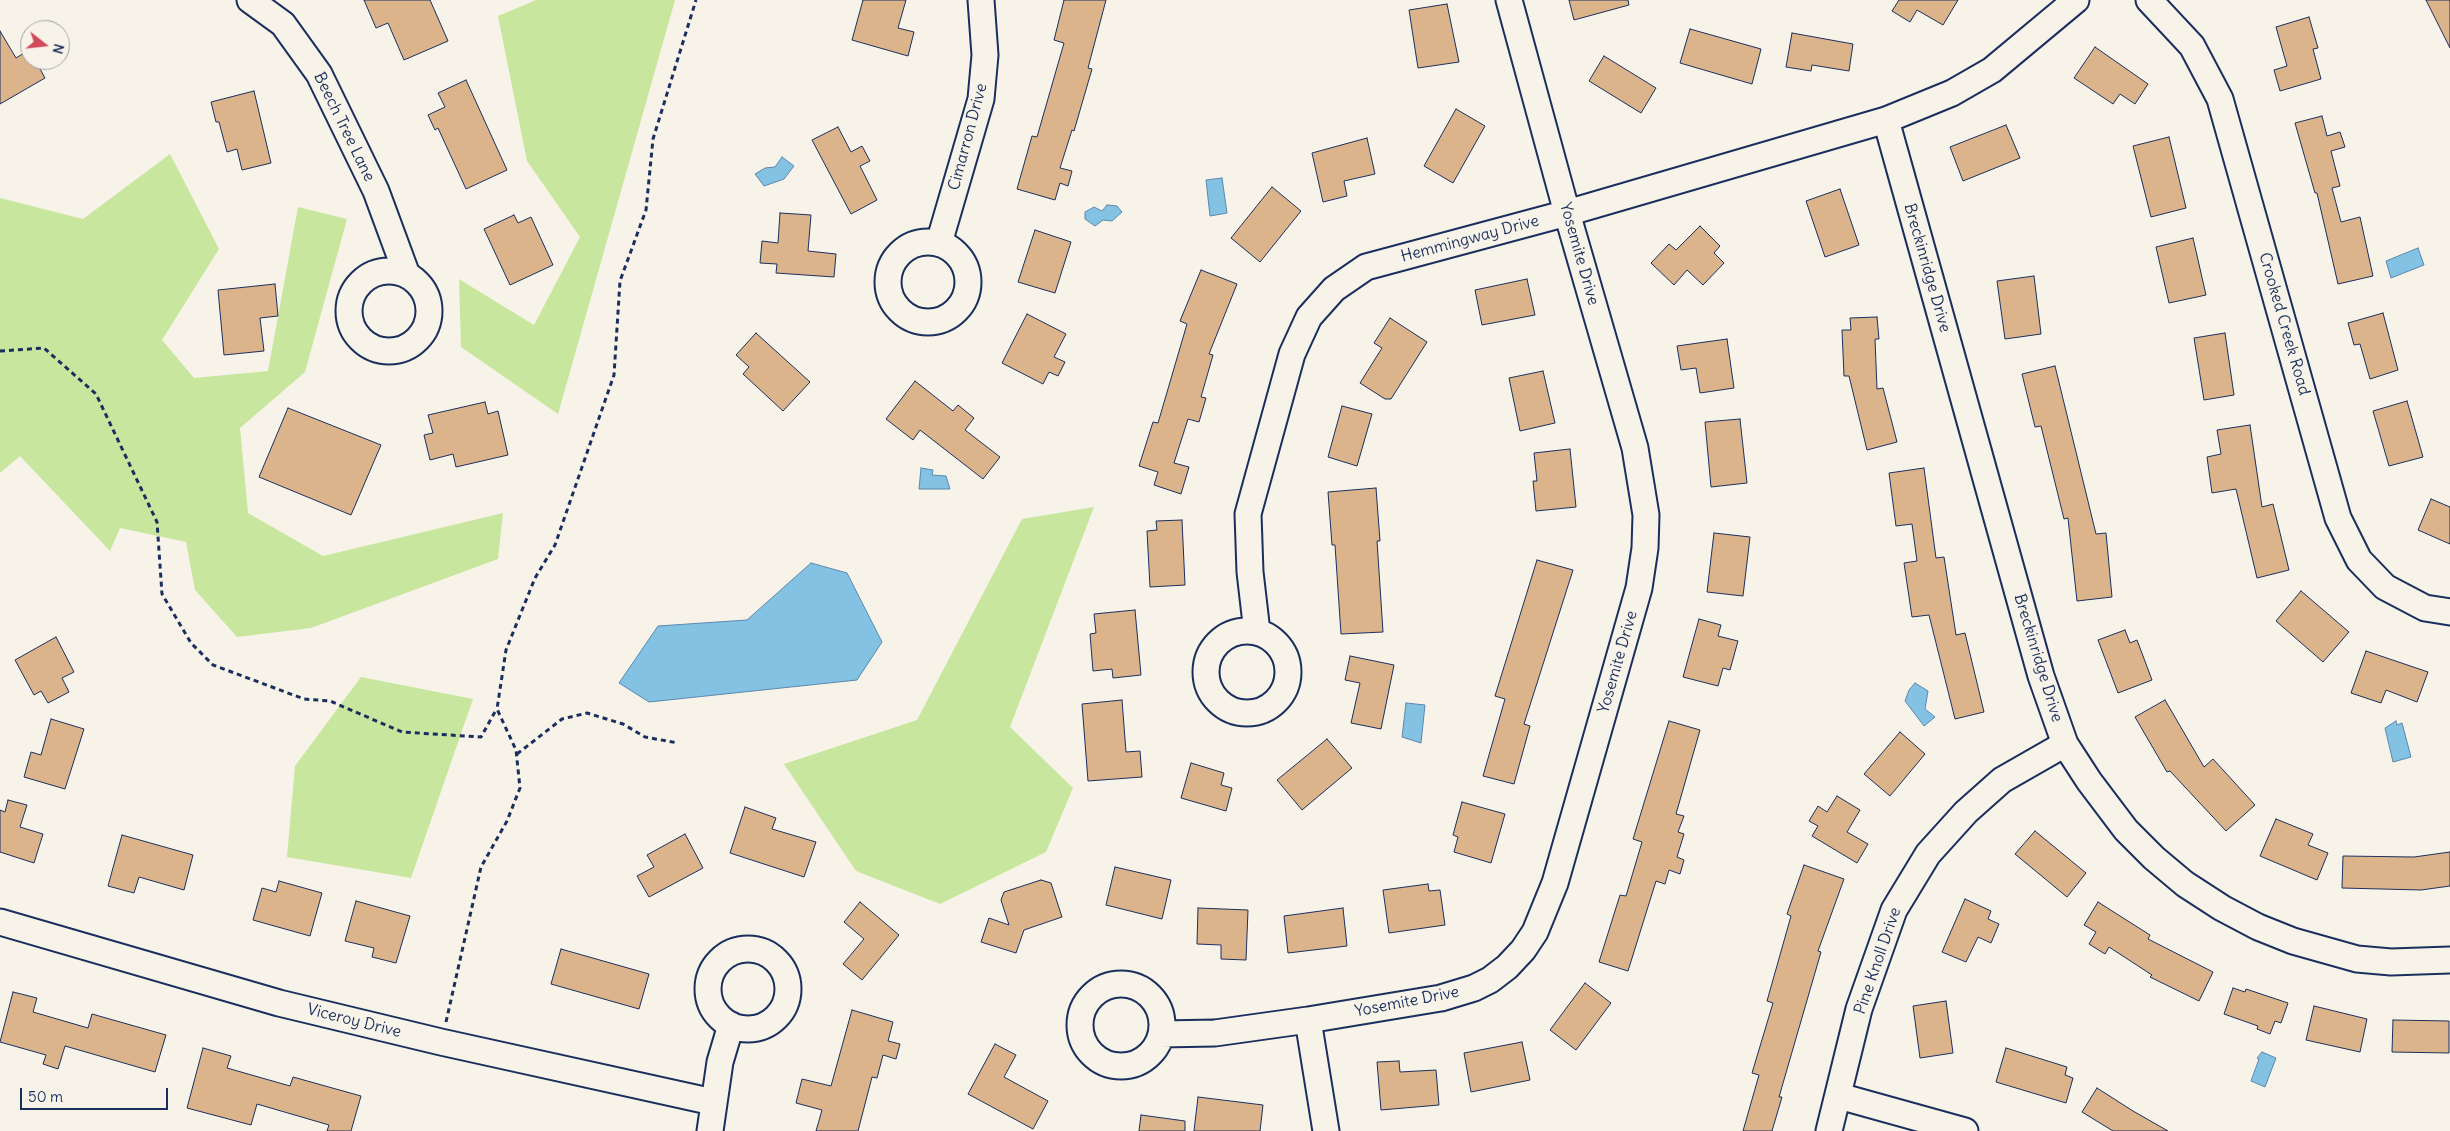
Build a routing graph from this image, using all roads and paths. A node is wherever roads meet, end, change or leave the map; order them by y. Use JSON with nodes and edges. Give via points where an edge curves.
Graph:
{"nodes":[{"id":1,"x":250,"y":0,"type":"edge"},
{"id":2,"x":696,"y":0,"type":"edge"},
{"id":3,"x":981,"y":0,"type":"edge"},
{"id":4,"x":1509,"y":0,"type":"edge"},
{"id":5,"x":2076,"y":0,"type":"edge"},
{"id":6,"x":2149,"y":0,"type":"edge"},
{"id":7,"x":1886,"y":120,"type":"junction"},
{"id":8,"x":1566,"y":213,"type":"junction"},
{"id":9,"x":939,"y":243,"type":"dead end"},
{"id":10,"x":407,"y":275,"type":"dead end"},
{"id":11,"x":0,"y":351,"type":"edge"},
{"id":12,"x":2450,"y":612,"type":"edge"},
{"id":13,"x":1257,"y":632,"type":"dead end"},
{"id":14,"x":496,"y":710,"type":"junction"},
{"id":15,"x":678,"y":743,"type":"dead end"},
{"id":16,"x":2065,"y":744,"type":"junction"},
{"id":17,"x":517,"y":755,"type":"junction"},
{"id":18,"x":0,"y":922,"type":"edge"},
{"id":19,"x":2450,"y":960,"type":"edge"},
{"id":20,"x":1308,"y":1020,"type":"junction"},
{"id":21,"x":731,"y":1026,"type":"dead end"},
{"id":22,"x":1161,"y":1034,"type":"dead end"},
{"id":23,"x":441,"y":1042,"type":"junction"},
{"id":24,"x":1839,"y":1096,"type":"junction"},
{"id":25,"x":713,"y":1102,"type":"junction"},
{"id":26,"x":710,"y":1131,"type":"edge"},
{"id":27,"x":1326,"y":1131,"type":"edge"},
{"id":28,"x":1829,"y":1131,"type":"edge"},
{"id":29,"x":1965,"y":1131,"type":"edge"}],
"edges":[{"from":1,"to":10,"type":"street","name":"Beech Tree Lane","via":[[283,24],[320,74],[376,191]]},
{"from":2,"to":14,"type":"path","via":[[653,139],[646,210],[620,281],[614,375],[555,545],[535,578],[506,650]]},
{"from":3,"to":9,"type":"street","name":"Cimarron Drive","via":[[985,55],[981,100]]},
{"from":4,"to":8,"type":"street","name":"Yosemite Drive"},
{"from":5,"to":7,"type":"street","name":"Hemmingway Drive","via":[[1992,70],[1952,93]]},
{"from":6,"to":12,"type":"street","name":"Crooked Creek Road","via":[[2192,46],[2220,99],[2342,527],[2359,560],[2385,587],[2425,608]]},
{"from":7,"to":8,"type":"street","name":"Hemmingway Drive"},
{"from":7,"to":16,"type":"street","name":"Breckinridge Drive","via":[[2038,667]]},
{"from":8,"to":13,"type":"street","name":"Hemmingway Drive","via":[[1366,267],[1334,288],[1309,317],[1292,354],[1248,514]]},
{"from":8,"to":20,"type":"street","name":"Yosemite Drive","via":[[1635,448],[1646,515],[1639,588],[1555,883],[1535,932],[1523,950],[1490,980],[1441,998]]},
{"from":11,"to":14,"type":"path","via":[[44,348],[96,394],[157,522],[162,594],[191,643],[213,665],[304,699],[330,701],[402,732],[481,737]]},
{"from":14,"to":17,"type":"path"},
{"from":15,"to":17,"type":"path","via":[[645,737],[623,724],[588,713],[562,720]]},
{"from":16,"to":19,"type":"street","name":"Breckinridge Drive","via":[[2126,830],[2185,884],[2222,908],[2293,941],[2357,959],[2391,962]]},
{"from":16,"to":24,"type":"street","name":"Pine Knoll Drive","via":[[2002,780],[1966,812],[1928,854],[1894,910],[1860,1009]]},
{"from":17,"to":23,"type":"path","via":[[520,788],[507,821],[481,867]]},
{"from":18,"to":23,"type":"street","name":"Viceroy Drive","via":[[279,1003]]},
{"from":20,"to":22,"type":"street","name":"Yosemite Drive","via":[[1215,1033]]},
{"from":20,"to":27,"type":"street"},
{"from":21,"to":25,"type":"street"},
{"from":23,"to":25,"type":"street","name":"Viceroy Drive"},
{"from":24,"to":28,"type":"street","name":"Pine Knoll Drive"},
{"from":24,"to":29,"type":"street"},
{"from":25,"to":26,"type":"street"}]}
